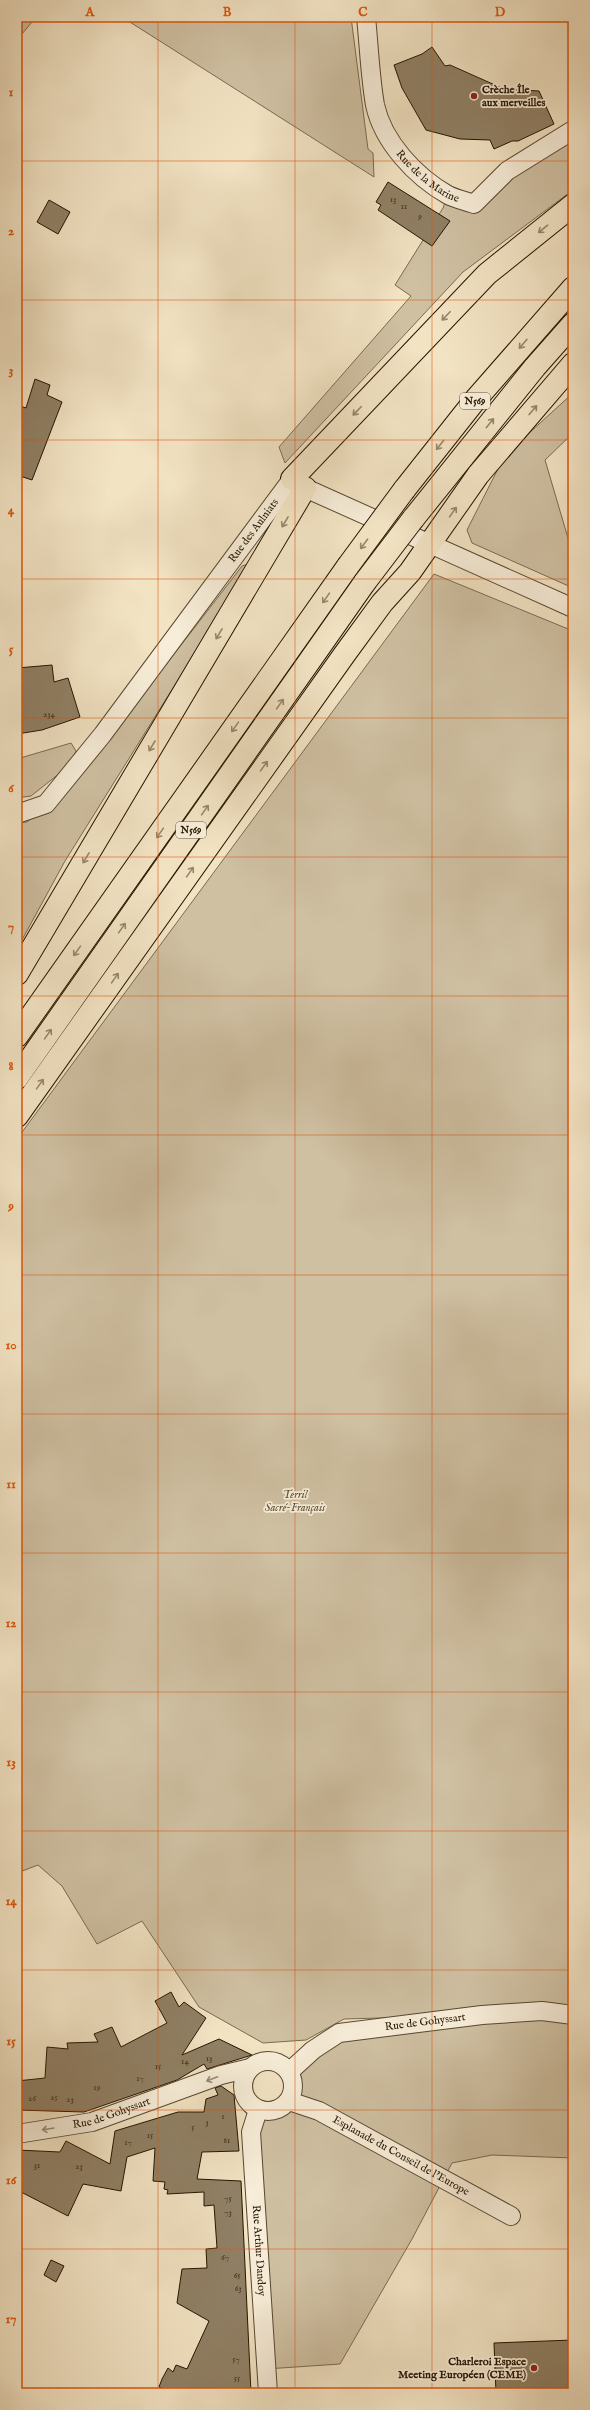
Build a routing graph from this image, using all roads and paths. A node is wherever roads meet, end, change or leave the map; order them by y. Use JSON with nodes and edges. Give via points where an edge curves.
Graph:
{"nodes":[{"id":1,"x":366,"y":17,"type":"edge"},
{"id":2,"x":573,"y":130,"type":"edge"},
{"id":3,"x":573,"y":205,"type":"edge"},
{"id":4,"x":573,"y":288,"type":"edge"},
{"id":5,"x":573,"y":324,"type":"edge"},
{"id":6,"x":573,"y":364,"type":"edge"},
{"id":7,"x":298,"y":484,"type":"junction"},
{"id":8,"x":431,"y":544,"type":"junction"},
{"id":9,"x":573,"y":608,"type":"edge"},
{"id":10,"x":17,"y":814,"type":"edge"},
{"id":11,"x":17,"y":974,"type":"edge"},
{"id":12,"x":17,"y":1036,"type":"edge"},
{"id":13,"x":17,"y":1078,"type":"edge"},
{"id":14,"x":17,"y":1116,"type":"edge"},
{"id":15,"x":573,"y":2015,"type":"edge"},
{"id":16,"x":250,"y":2068,"type":"junction"},
{"id":17,"x":290,"y":2071,"type":"junction"},
{"id":18,"x":289,"y":2101,"type":"junction"},
{"id":19,"x":258,"y":2110,"type":"junction"},
{"id":20,"x":17,"y":2134,"type":"edge"},
{"id":21,"x":511,"y":2216,"type":"dead end"},
{"id":22,"x":268,"y":2393,"type":"edge"}],
"edges":[{"from":1,"to":2,"type":"street","name":"Rue de la Marine","via":[[376,106],[385,131],[414,170],[448,195],[474,204],[507,171]]},
{"from":3,"to":7,"type":"highway","one_way":true,"via":[[487,274]]},
{"from":4,"to":12,"type":"highway","number":"N569","one_way":true,"bridge":true,"via":[[476,399],[348,566]]},
{"from":13,"to":5,"type":"highway","number":"N569","one_way":true,"bridge":true,"via":[[365,582],[534,367]]},
{"from":8,"to":6,"type":"highway","one_way":true,"via":[[478,475]]},
{"from":7,"to":8,"type":"street"},
{"from":7,"to":10,"type":"street","name":"Rue des Aulniats","via":[[46,804]]},
{"from":7,"to":11,"type":"highway","one_way":true},
{"from":8,"to":9,"type":"street"},
{"from":14,"to":8,"type":"highway","one_way":true,"via":[[335,667],[382,603]]},
{"from":15,"to":17,"type":"street","name":"Rue de Gohyssart","via":[[542,2011],[482,2015],[340,2033],[313,2050]]},
{"from":16,"to":17,"type":"street","name":"Rue de Gohyssart","via":[[263,2060],[278,2062]]},
{"from":16,"to":19,"type":"street","via":[[242,2083],[246,2099]]},
{"from":16,"to":20,"type":"street","name":"Rue de Gohyssart","one_way":true,"via":[[221,2075],[92,2122]]},
{"from":17,"to":18,"type":"street","via":[[294,2086]]},
{"from":18,"to":19,"type":"street","via":[[275,2111]]},
{"from":18,"to":21,"type":"street","name":"Esplanade du Conseil de l'Europe","via":[[319,2111]]},
{"from":19,"to":22,"type":"street","name":"Rue Arthur Dandoy","via":[[251,2132]]}]}
